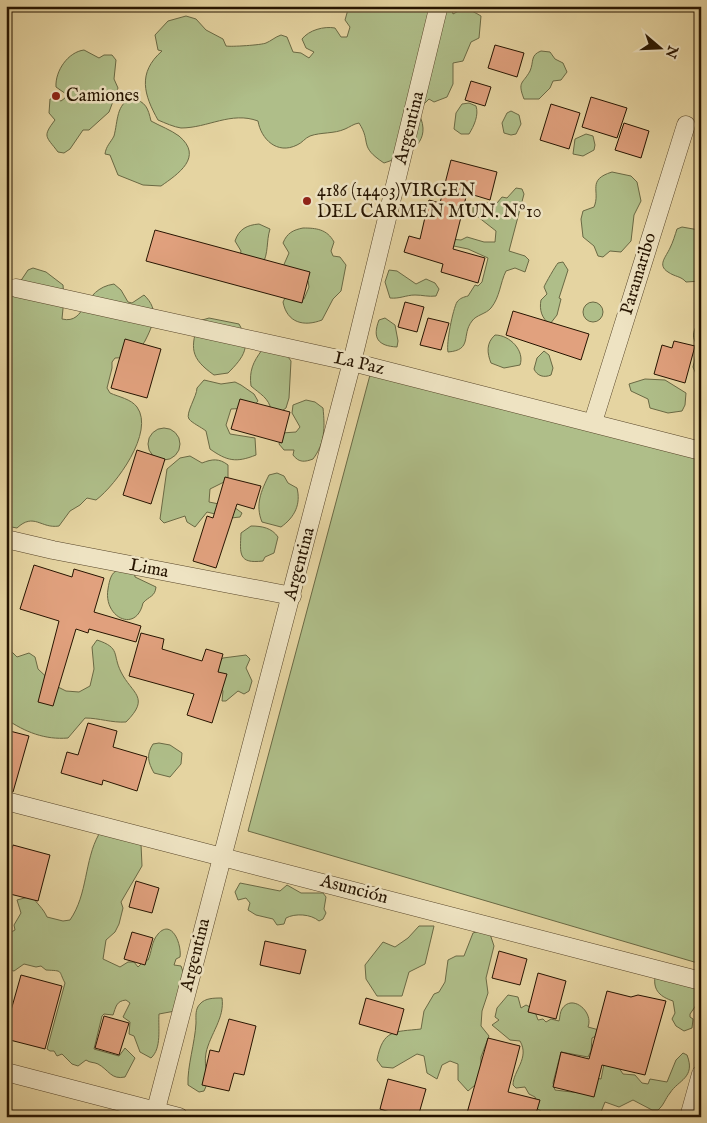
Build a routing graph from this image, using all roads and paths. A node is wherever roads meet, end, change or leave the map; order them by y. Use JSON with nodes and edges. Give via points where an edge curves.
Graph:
{"nodes":[{"id":1,"x":438,"y":9,"type":"dead end"},
{"id":2,"x":686,"y":125,"type":"dead end"},
{"id":3,"x":16,"y":288,"type":"dead end"},
{"id":4,"x":352,"y":362,"type":"junction"},
{"id":5,"x":593,"y":422,"type":"junction"},
{"id":6,"x":701,"y":451,"type":"edge"},
{"id":7,"x":6,"y":539,"type":"edge"},
{"id":8,"x":292,"y":596,"type":"junction"},
{"id":9,"x":6,"y":801,"type":"edge"},
{"id":10,"x":221,"y":856,"type":"junction"},
{"id":11,"x":701,"y":981,"type":"edge"},
{"id":12,"x":6,"y":1072,"type":"edge"},
{"id":13,"x":701,"y":1074,"type":"edge"},
{"id":14,"x":155,"y":1114,"type":"edge"},
{"id":15,"x":179,"y":1117,"type":"edge"},
{"id":16,"x":689,"y":1117,"type":"edge"}],
"edges":[{"from":1,"to":4,"type":"street","name":"Argentina"},
{"from":2,"to":5,"type":"street","name":"Paramaribo"},
{"from":3,"to":4,"type":"street","name":"La Paz"},
{"from":4,"to":5,"type":"street","name":"La Paz"},
{"from":4,"to":8,"type":"street","name":"Argentina"},
{"from":5,"to":6,"type":"street","name":"La Paz"},
{"from":7,"to":8,"type":"street","name":"Lima"},
{"from":8,"to":10,"type":"street","name":"Argentina"},
{"from":9,"to":10,"type":"street","name":"Asunción"},
{"from":10,"to":11,"type":"street","name":"Asunción"},
{"from":10,"to":14,"type":"street","name":"Argentina"},
{"from":12,"to":14,"type":"street"},
{"from":13,"to":16,"type":"street"},
{"from":14,"to":15,"type":"street"}]}
